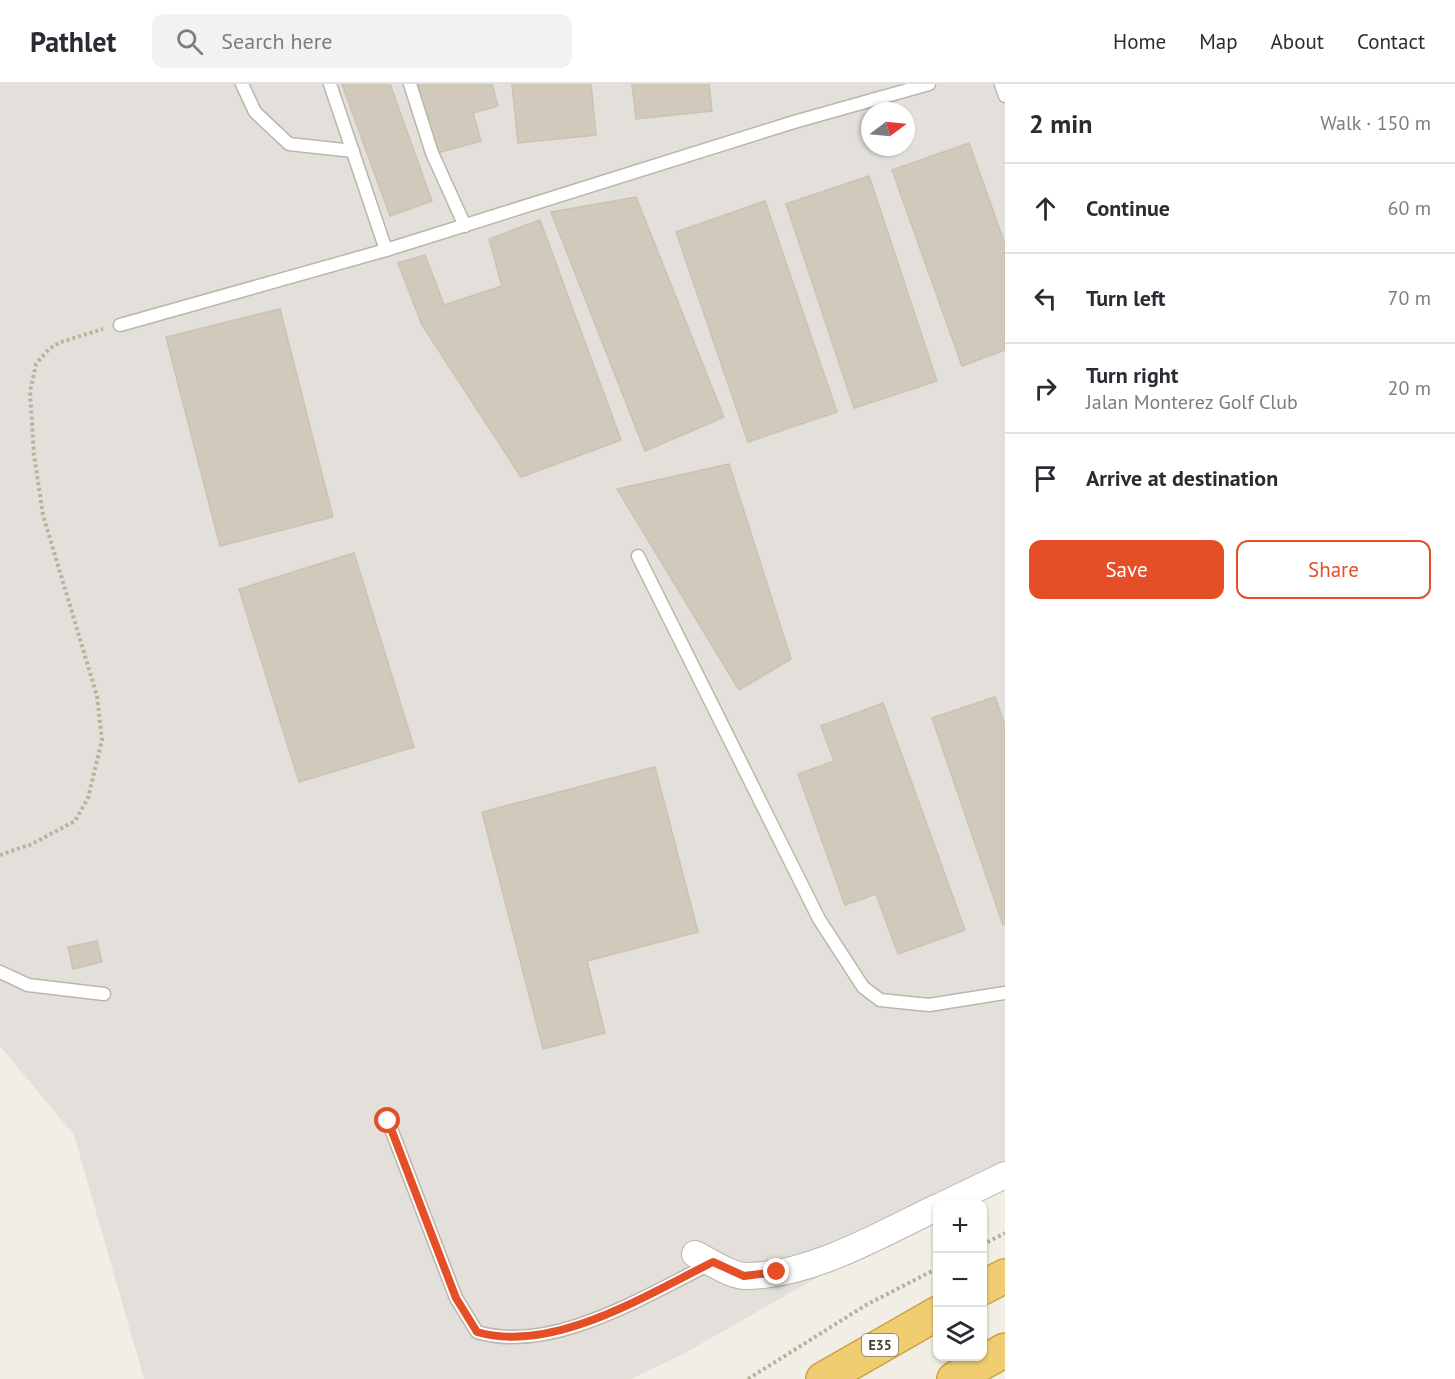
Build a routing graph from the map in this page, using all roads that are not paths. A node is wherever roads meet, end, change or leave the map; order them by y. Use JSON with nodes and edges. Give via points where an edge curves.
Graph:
{"nodes":[{"id":1,"x":242,"y":84,"type":"edge"},
{"id":2,"x":330,"y":84,"type":"edge"},
{"id":3,"x":410,"y":84,"type":"edge"},
{"id":4,"x":929,"y":84,"type":"edge"},
{"id":5,"x":1001,"y":84,"type":"edge"},
{"id":6,"x":1005,"y":96,"type":"edge"},
{"id":7,"x":353,"y":151,"type":"junction"},
{"id":8,"x":465,"y":226,"type":"junction"},
{"id":9,"x":386,"y":250,"type":"junction"},
{"id":10,"x":120,"y":325,"type":"road end"},
{"id":11,"x":638,"y":556,"type":"dead end"},
{"id":12,"x":0,"y":972,"type":"edge"},
{"id":13,"x":1005,"y":993,"type":"edge"},
{"id":14,"x":104,"y":994,"type":"dead end"},
{"id":15,"x":388,"y":1121,"type":"dead end"},
{"id":16,"x":1005,"y":1175,"type":"edge"},
{"id":17,"x":954,"y":1199,"type":"edge"},
{"id":18,"x":933,"y":1209,"type":"edge"},
{"id":19,"x":704,"y":1258,"type":"joint"},
{"id":20,"x":1005,"y":1276,"type":"edge"},
{"id":21,"x":987,"y":1285,"type":"edge"},
{"id":22,"x":933,"y":1316,"type":"edge"},
{"id":23,"x":1005,"y":1350,"type":"edge"},
{"id":24,"x":823,"y":1379,"type":"edge"},
{"id":25,"x":954,"y":1379,"type":"edge"}],
"edges":[{"from":1,"to":7,"type":"lane","via":[[255,112],[288,144]]},
{"from":2,"to":7,"type":"lane"},
{"from":3,"to":8,"type":"lane","via":[[432,153]]},
{"from":4,"to":8,"type":"lane","via":[[794,122]]},
{"from":5,"to":6,"type":"lane"},
{"from":7,"to":9,"type":"lane"},
{"from":8,"to":9,"type":"lane"},
{"from":9,"to":10,"type":"lane"},
{"from":11,"to":13,"type":"lane","via":[[819,919],[863,987],[880,1000],[929,1005]]},
{"from":12,"to":14,"type":"lane","via":[[28,985]]},
{"from":15,"to":19,"type":"lane","via":[[456,1298],[477,1332],[517,1338],[578,1324],[601,1316]]},
{"from":16,"to":17,"type":"street"},
{"from":18,"to":19,"type":"street","via":[[829,1259],[809,1264],[744,1276]]},
{"from":20,"to":21,"type":"highway"},
{"from":22,"to":24,"type":"highway","number":"E35"},
{"from":23,"to":25,"type":"highway"}]}
